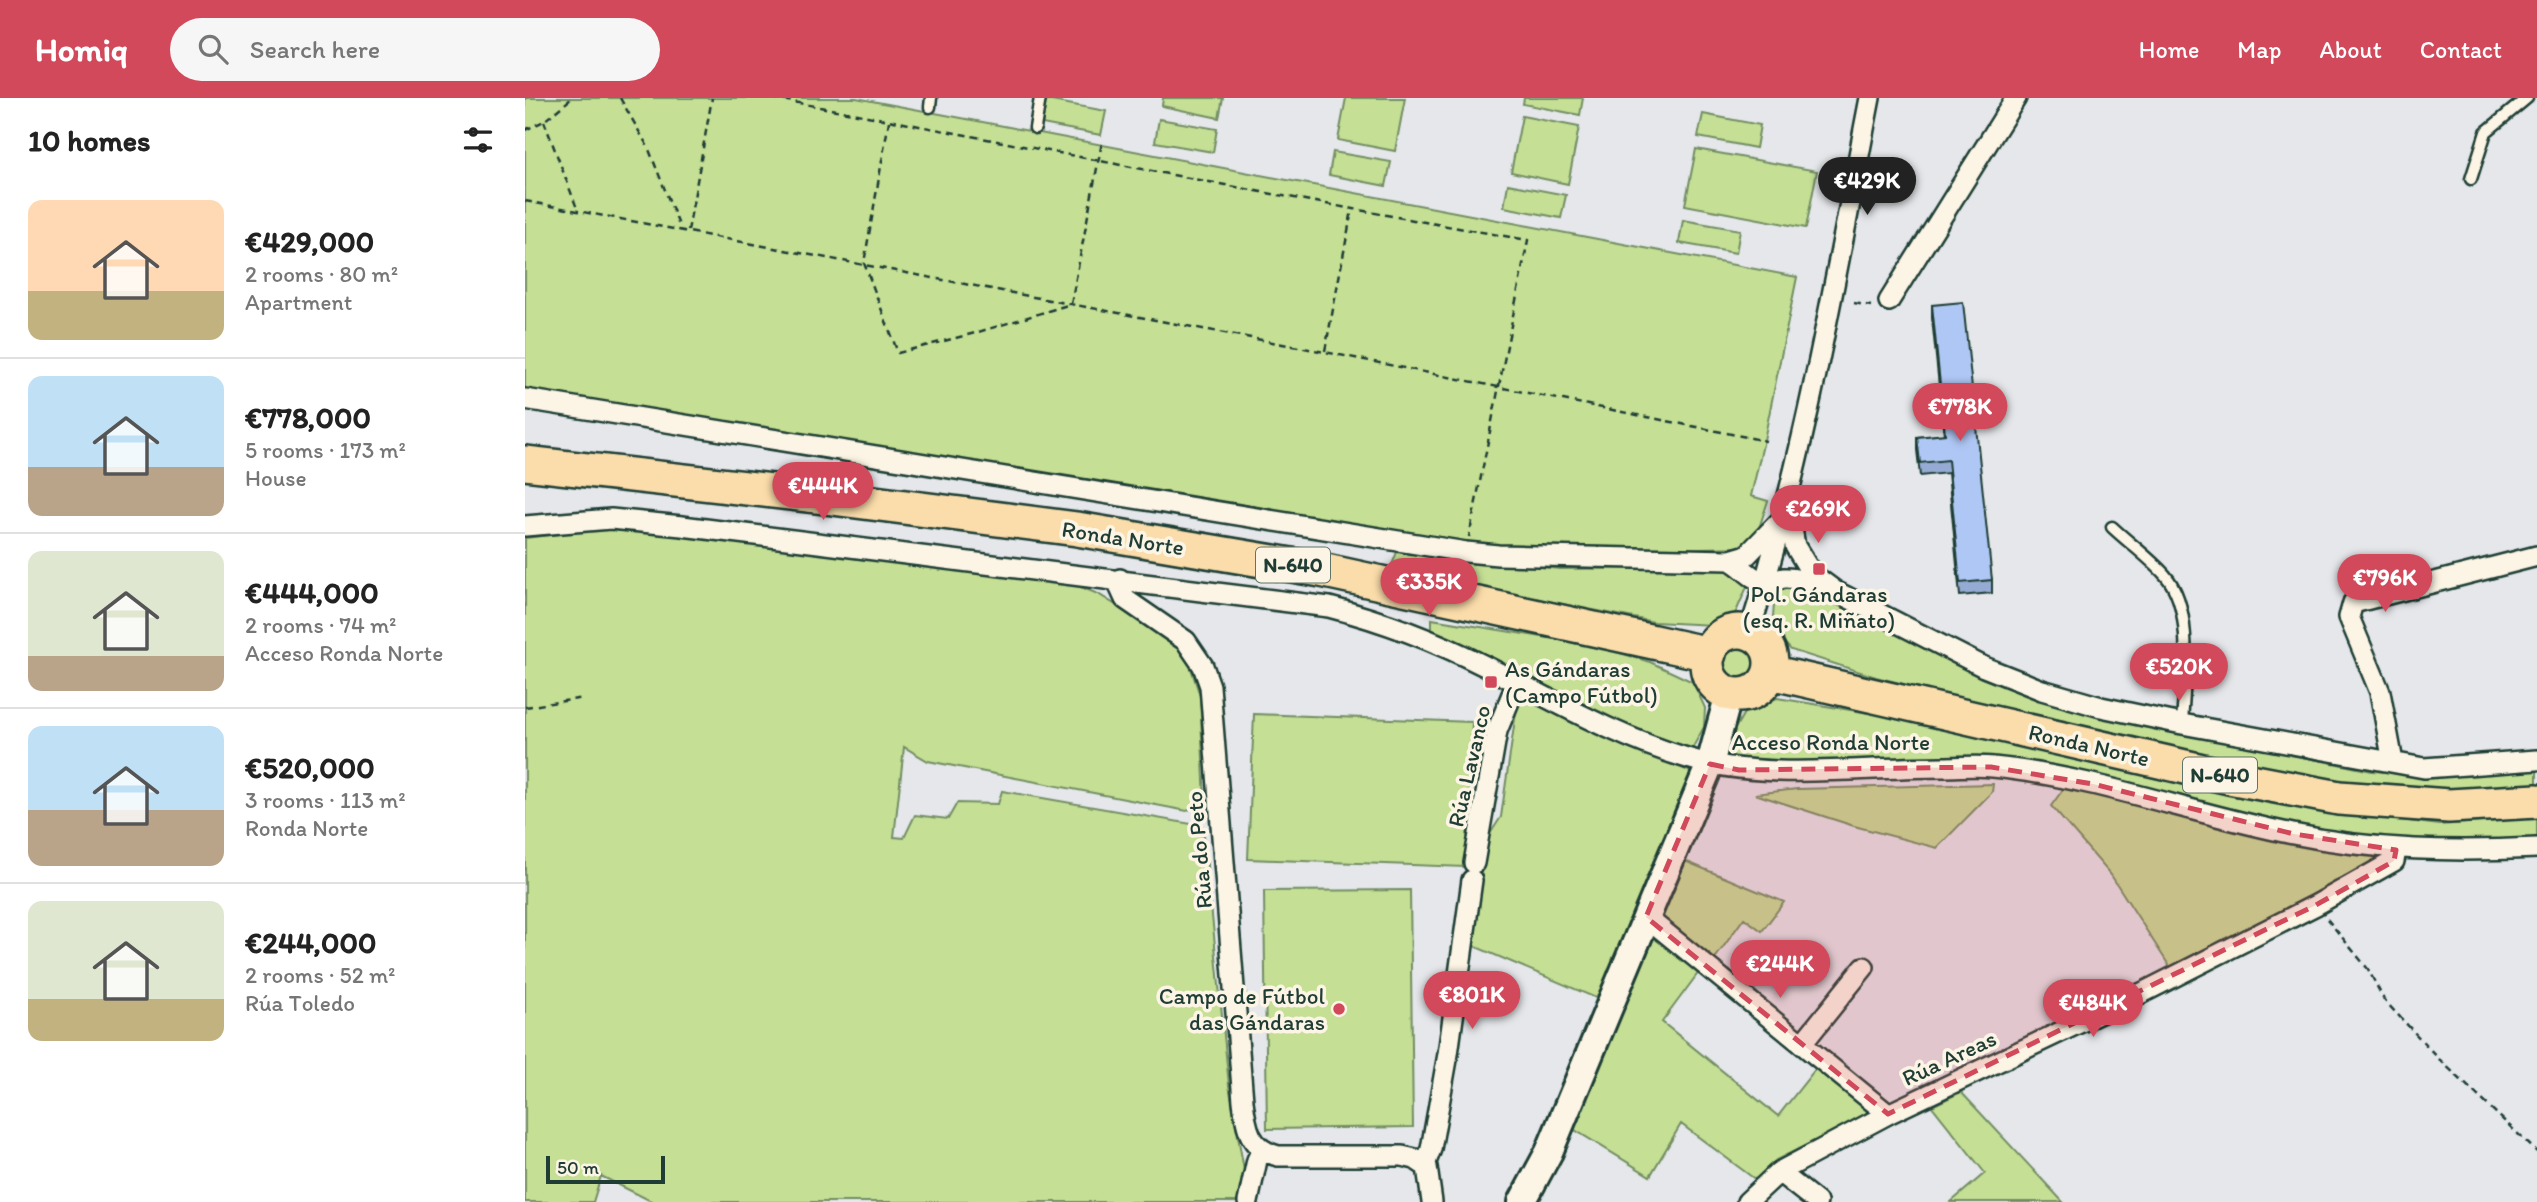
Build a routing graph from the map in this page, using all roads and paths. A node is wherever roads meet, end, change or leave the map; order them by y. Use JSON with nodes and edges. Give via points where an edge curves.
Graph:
{"nodes":[{"id":1,"x":572,"y":98,"type":"edge"},
{"id":2,"x":619,"y":98,"type":"edge"},
{"id":3,"x":712,"y":98,"type":"edge"},
{"id":4,"x":772,"y":98,"type":"edge"},
{"id":5,"x":1040,"y":98,"type":"edge"},
{"id":6,"x":1870,"y":98,"type":"edge"},
{"id":7,"x":2016,"y":98,"type":"edge"},
{"id":8,"x":2527,"y":98,"type":"edge"},
{"id":9,"x":890,"y":120,"type":"junction"},
{"id":10,"x":544,"y":121,"type":"junction"},
{"id":11,"x":1035,"y":128,"type":"dead end"},
{"id":12,"x":525,"y":130,"type":"edge"},
{"id":13,"x":1102,"y":142,"type":"dead end"},
{"id":14,"x":1099,"y":159,"type":"junction"},
{"id":15,"x":2471,"y":179,"type":"dead end"},
{"id":16,"x":525,"y":201,"type":"edge"},
{"id":17,"x":1352,"y":210,"type":"junction"},
{"id":18,"x":578,"y":211,"type":"junction"},
{"id":19,"x":681,"y":230,"type":"junction"},
{"id":20,"x":688,"y":231,"type":"junction"},
{"id":21,"x":864,"y":263,"type":"junction"},
{"id":22,"x":1889,"y":301,"type":"dead end"},
{"id":23,"x":1071,"y":304,"type":"junction"},
{"id":24,"x":1325,"y":352,"type":"junction"},
{"id":25,"x":1499,"y":388,"type":"junction"},
{"id":26,"x":525,"y":398,"type":"edge"},
{"id":27,"x":1766,"y":441,"type":"dead end"},
{"id":28,"x":527,"y":462,"type":"edge"},
{"id":29,"x":1784,"y":517,"type":"junction"},
{"id":30,"x":525,"y":526,"type":"edge"},
{"id":31,"x":2112,"y":527,"type":"dead end"},
{"id":32,"x":1466,"y":552,"type":"junction"},
{"id":33,"x":2537,"y":556,"type":"edge"},
{"id":34,"x":1730,"y":560,"type":"junction"},
{"id":35,"x":1120,"y":579,"type":"junction"},
{"id":36,"x":1765,"y":582,"type":"junction"},
{"id":37,"x":1835,"y":591,"type":"junction"},
{"id":38,"x":1749,"y":633,"type":"junction"},
{"id":39,"x":1709,"y":654,"type":"junction"},
{"id":40,"x":1770,"y":672,"type":"junction"},
{"id":41,"x":1517,"y":682,"type":"junction"},
{"id":42,"x":1729,"y":694,"type":"junction"},
{"id":43,"x":584,"y":698,"type":"dead end"},
{"id":44,"x":525,"y":706,"type":"edge"},
{"id":45,"x":2182,"y":724,"type":"junction"},
{"id":46,"x":2537,"y":760,"type":"edge"},
{"id":47,"x":2393,"y":762,"type":"junction"},
{"id":48,"x":1710,"y":764,"type":"junction"},
{"id":49,"x":2537,"y":801,"type":"edge"},
{"id":50,"x":2537,"y":848,"type":"edge"},
{"id":51,"x":2396,"y":850,"type":"junction"},
{"id":52,"x":2316,"y":905,"type":"junction"},
{"id":53,"x":1646,"y":917,"type":"junction"},
{"id":54,"x":1864,"y":967,"type":"dead end"},
{"id":55,"x":1802,"y":1044,"type":"junction"},
{"id":56,"x":1888,"y":1114,"type":"junction"},
{"id":57,"x":1262,"y":1150,"type":"junction"},
{"id":58,"x":2537,"y":1152,"type":"edge"},
{"id":59,"x":1426,"y":1167,"type":"junction"},
{"id":60,"x":1779,"y":1172,"type":"junction"},
{"id":61,"x":1248,"y":1202,"type":"edge"},
{"id":62,"x":1432,"y":1202,"type":"edge"},
{"id":63,"x":1522,"y":1202,"type":"edge"},
{"id":64,"x":1747,"y":1202,"type":"edge"},
{"id":65,"x":1817,"y":1202,"type":"edge"}],
"edges":[{"from":1,"to":10,"type":"path"},
{"from":2,"to":19,"type":"path","via":[[647,147]]},
{"from":3,"to":20,"type":"path"},
{"from":4,"to":9,"type":"path"},
{"from":5,"to":11,"type":"lane"},
{"from":6,"to":29,"type":"street"},
{"from":7,"to":22,"type":"street"},
{"from":8,"to":15,"type":"lane","via":[[2486,132]]},
{"from":9,"to":14,"type":"path"},
{"from":9,"to":21,"type":"path"},
{"from":10,"to":12,"type":"path"},
{"from":10,"to":18,"type":"path"},
{"from":13,"to":14,"type":"path"},
{"from":14,"to":17,"type":"path"},
{"from":14,"to":23,"type":"path"},
{"from":16,"to":18,"type":"path"},
{"from":17,"to":24,"type":"path"},
{"from":17,"to":25,"type":"path","via":[[1528,240]]},
{"from":18,"to":19,"type":"path"},
{"from":19,"to":20,"type":"path"},
{"from":20,"to":21,"type":"path"},
{"from":21,"to":23,"type":"path"},
{"from":21,"to":23,"type":"path","via":[[898,353]]},
{"from":23,"to":24,"type":"path"},
{"from":24,"to":25,"type":"path"},
{"from":25,"to":27,"type":"path"},
{"from":25,"to":32,"type":"path"},
{"from":26,"to":32,"type":"street"},
{"from":28,"to":39,"type":"highway","name":"Ronda Norte","number":"N-640","via":[[1077,529],[1321,570]]},
{"from":29,"to":34,"type":"street","via":[[1747,555]]},
{"from":29,"to":36,"type":"street"},
{"from":29,"to":37,"type":"street","via":[[1812,574]]},
{"from":30,"to":35,"type":"street","name":"Acceso Ronda Norte","via":[[611,519]]},
{"from":31,"to":45,"type":"lane","via":[[2167,576],[2182,607],[2186,659]]},
{"from":32,"to":34,"type":"street"},
{"from":33,"to":47,"type":"street","via":[[2353,603],[2349,617],[2380,692]]},
{"from":34,"to":36,"type":"street"},
{"from":35,"to":41,"type":"street","name":"Acceso Ronda Norte","via":[[1329,607],[1416,634]]},
{"from":35,"to":57,"type":"street","name":"Rúa do Peto","via":[[1125,599],[1186,641],[1210,686],[1245,1120],[1249,1135]]},
{"from":36,"to":37,"type":"street","via":[[1797,579]]},
{"from":36,"to":38,"type":"street"},
{"from":37,"to":45,"type":"street","via":[[1996,672],[2042,690]]},
{"from":38,"to":39,"type":"highway","via":[[1720,638]]},
{"from":38,"to":40,"type":"highway","via":[[1769,653]]},
{"from":39,"to":42,"type":"highway","via":[[1709,673]]},
{"from":40,"to":42,"type":"highway","via":[[1759,689]]},
{"from":40,"to":49,"type":"highway","name":"Ronda Norte","number":"N-640","via":[[2339,798],[2449,806]]},
{"from":41,"to":48,"type":"street","name":"Acceso Ronda Norte","via":[[1635,741]]},
{"from":41,"to":59,"type":"street","name":"Rúa Lavanco","via":[[1497,732],[1448,1054]]},
{"from":42,"to":48,"type":"main road"},
{"from":43,"to":44,"type":"path"},
{"from":45,"to":47,"type":"street"},
{"from":46,"to":47,"type":"street","via":[[2424,768]]},
{"from":48,"to":51,"type":"street","name":"Acceso Ronda Norte","via":[[1739,770],[1991,767],[2093,784],[2294,834]]},
{"from":48,"to":53,"type":"main road"},
{"from":50,"to":51,"type":"street","name":"Acceso Ronda Norte"},
{"from":51,"to":52,"type":"street","name":"Rúa Areas","via":[[2394,861]]},
{"from":52,"to":56,"type":"street","name":"Rúa Areas","via":[[2134,998]]},
{"from":52,"to":58,"type":"path","via":[[2368,969],[2384,1000]]},
{"from":53,"to":55,"type":"street"},
{"from":53,"to":63,"type":"main road","via":[[1549,1153]]},
{"from":54,"to":55,"type":"street"},
{"from":55,"to":56,"type":"street"},
{"from":56,"to":60,"type":"street","name":"Rúa Areas"},
{"from":57,"to":59,"type":"street","via":[[1290,1157],[1408,1156]]},
{"from":57,"to":61,"type":"street"},
{"from":59,"to":62,"type":"street"},
{"from":60,"to":64,"type":"street","name":"Rúa Areas"},
{"from":60,"to":65,"type":"street"}]}
